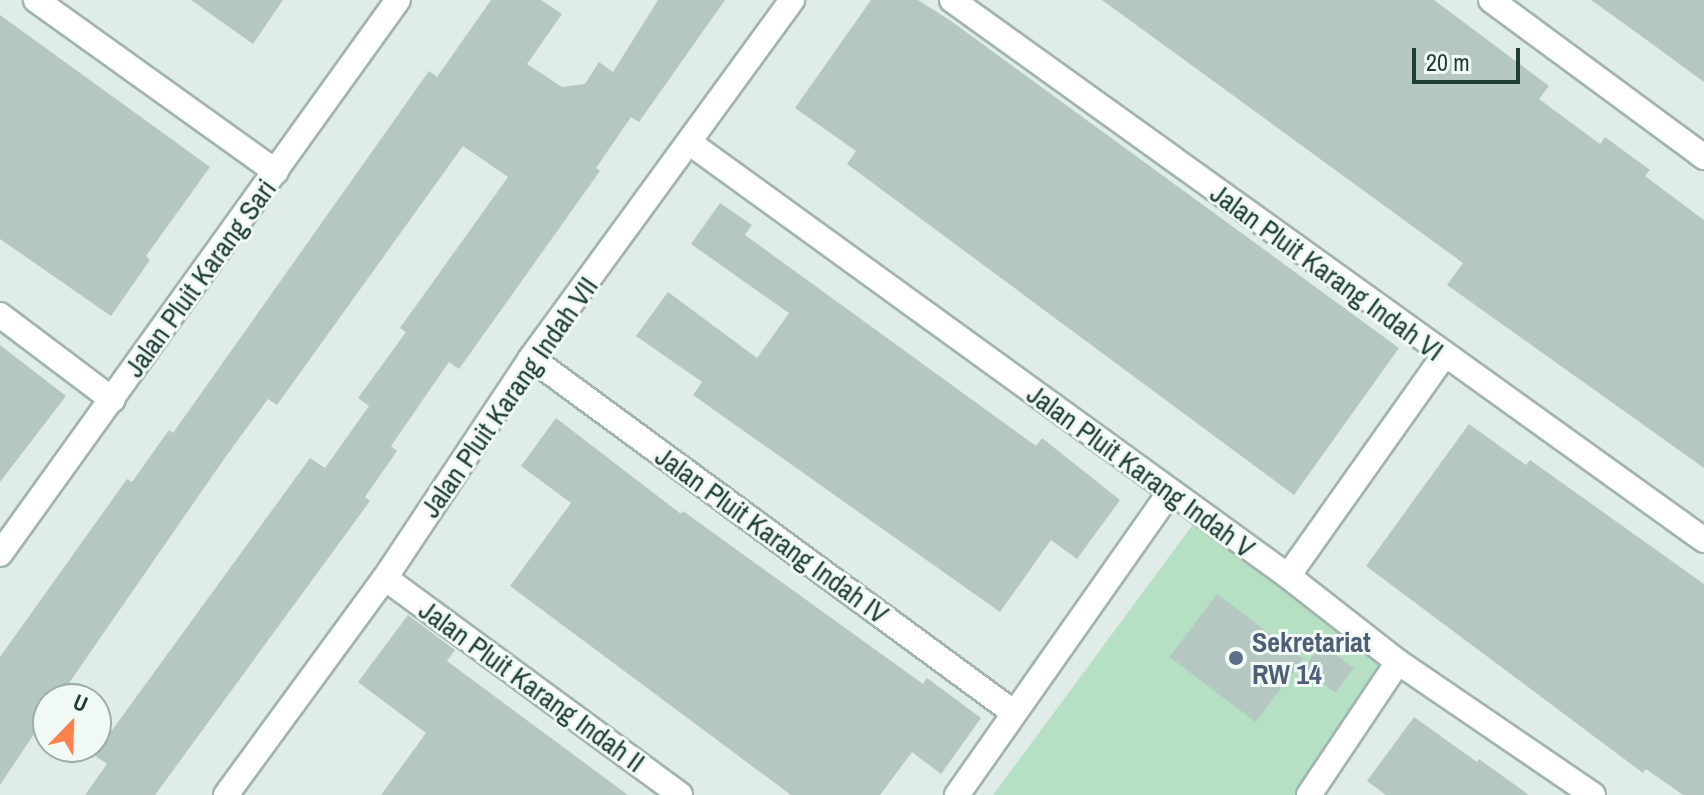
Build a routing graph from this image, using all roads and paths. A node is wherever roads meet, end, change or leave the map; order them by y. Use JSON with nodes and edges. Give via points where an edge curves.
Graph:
{"nodes":[{"id":1,"x":36,"y":0,"type":"edge"},
{"id":2,"x":398,"y":0,"type":"edge"},
{"id":3,"x":792,"y":0,"type":"edge"},
{"id":4,"x":952,"y":0,"type":"edge"},
{"id":5,"x":1491,"y":0,"type":"edge"},
{"id":6,"x":690,"y":143,"type":"junction"},
{"id":7,"x":1704,"y":157,"type":"edge"},
{"id":8,"x":276,"y":172,"type":"junction"},
{"id":9,"x":0,"y":315,"type":"edge"},
{"id":10,"x":1443,"y":357,"type":"junction"},
{"id":11,"x":531,"y":358,"type":"junction"},
{"id":12,"x":113,"y":400,"type":"junction"},
{"id":13,"x":1169,"y":493,"type":"junction"},
{"id":14,"x":1704,"y":540,"type":"edge"},
{"id":15,"x":0,"y":554,"type":"edge"},
{"id":16,"x":1288,"y":576,"type":"junction"},
{"id":17,"x":385,"y":578,"type":"junction"},
{"id":18,"x":1398,"y":662,"type":"junction"},
{"id":19,"x":1013,"y":712,"type":"junction"},
{"id":20,"x":226,"y":795,"type":"edge"},
{"id":21,"x":680,"y":795,"type":"edge"},
{"id":22,"x":957,"y":795,"type":"edge"},
{"id":23,"x":1309,"y":795,"type":"edge"},
{"id":24,"x":1593,"y":795,"type":"edge"}],
"edges":[{"from":1,"to":8,"type":"street"},
{"from":2,"to":8,"type":"street","name":"Jalan Pluit Karang Sari"},
{"from":3,"to":6,"type":"street","name":"Jalan Pluit Karang Indah VII"},
{"from":4,"to":10,"type":"street","name":"Jalan Pluit Karang Indah VI"},
{"from":5,"to":7,"type":"street"},
{"from":6,"to":11,"type":"street","name":"Jalan Pluit Karang Indah VII"},
{"from":6,"to":13,"type":"street","name":"Jalan Pluit Karang Indah V"},
{"from":8,"to":12,"type":"street","name":"Jalan Pluit Karang Sari"},
{"from":9,"to":12,"type":"street"},
{"from":10,"to":14,"type":"street","name":"Jalan Pluit Karang Indah VI"},
{"from":10,"to":16,"type":"street"},
{"from":11,"to":17,"type":"street","name":"Jalan Pluit Karang Indah VII"},
{"from":11,"to":19,"type":"street","name":"Jalan Pluit Karang Indah IV"},
{"from":12,"to":15,"type":"street","name":"Jalan Pluit Karang Sari"},
{"from":13,"to":16,"type":"street","name":"Jalan Pluit Karang Indah V"},
{"from":13,"to":19,"type":"street"},
{"from":16,"to":18,"type":"street","name":"Jalan Pluit Karang Indah V"},
{"from":17,"to":20,"type":"street","name":"Jalan Pluit Karang Indah VII"},
{"from":17,"to":21,"type":"street","name":"Jalan Pluit Karang Indah II"},
{"from":18,"to":23,"type":"street"},
{"from":18,"to":24,"type":"street","name":"Jalan Pluit Karang Indah V"},
{"from":19,"to":22,"type":"street"}]}
